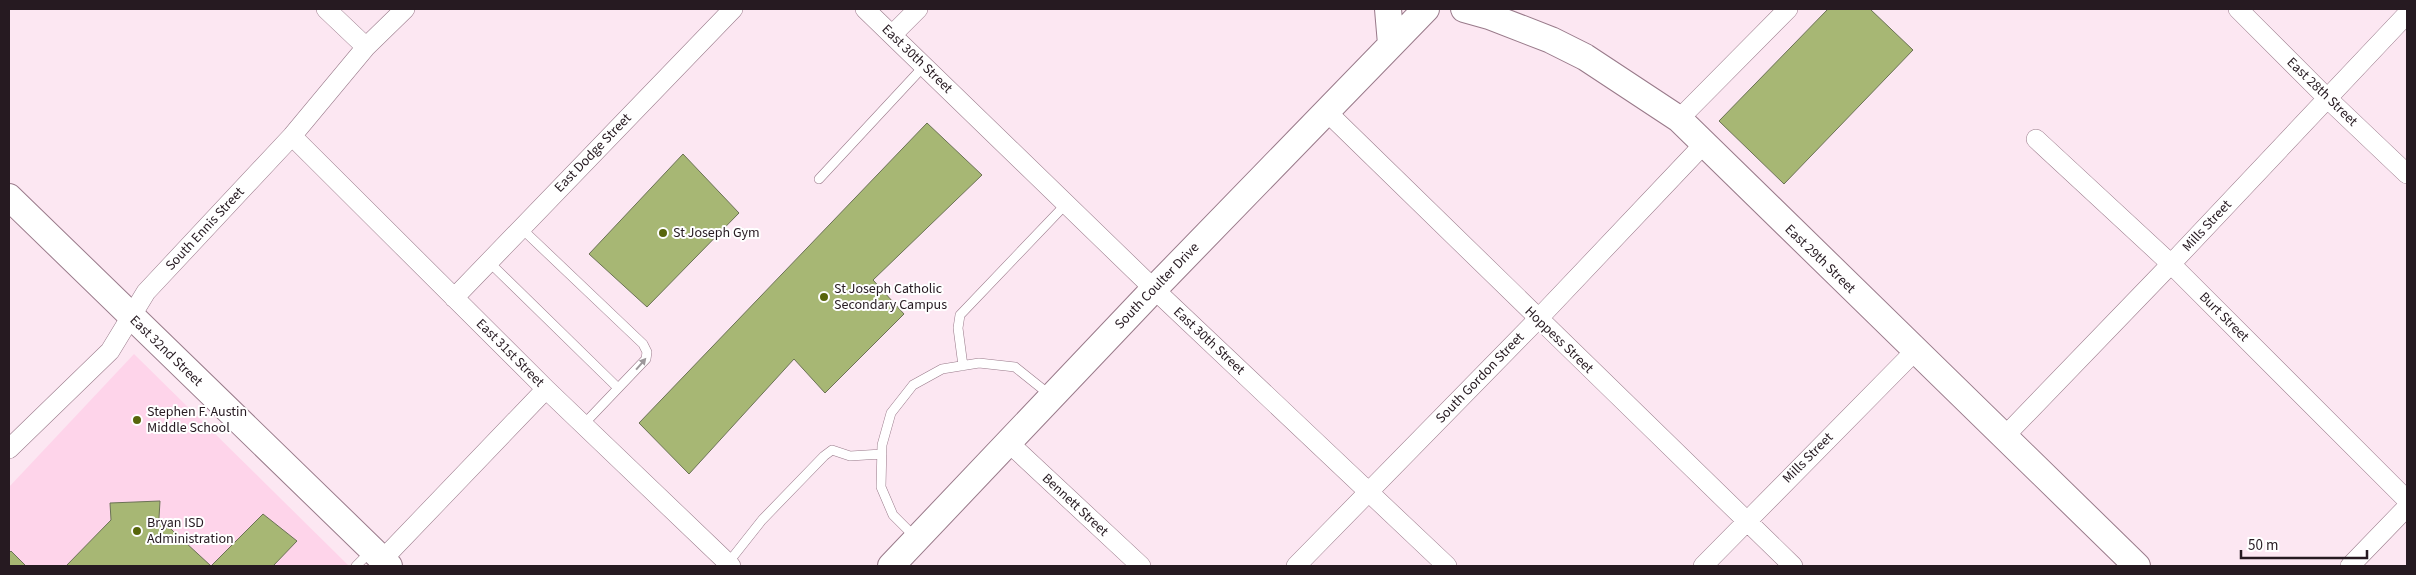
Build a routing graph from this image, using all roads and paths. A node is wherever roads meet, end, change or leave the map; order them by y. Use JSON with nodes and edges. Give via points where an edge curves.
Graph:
{"nodes":[{"id":1,"x":326,"y":9,"type":"edge"},
{"id":2,"x":405,"y":9,"type":"edge"},
{"id":3,"x":733,"y":9,"type":"edge"},
{"id":4,"x":865,"y":9,"type":"edge"},
{"id":5,"x":918,"y":9,"type":"edge"},
{"id":6,"x":1388,"y":9,"type":"edge"},
{"id":7,"x":1426,"y":9,"type":"edge"},
{"id":8,"x":1464,"y":9,"type":"edge"},
{"id":9,"x":1788,"y":9,"type":"edge"},
{"id":10,"x":2238,"y":9,"type":"edge"},
{"id":11,"x":2407,"y":14,"type":"edge"},
{"id":12,"x":892,"y":35,"type":"junction"},
{"id":13,"x":1391,"y":44,"type":"junction"},
{"id":14,"x":366,"y":47,"type":"junction"},
{"id":15,"x":924,"y":66,"type":"junction"},
{"id":16,"x":2327,"y":98,"type":"junction"},
{"id":17,"x":1326,"y":111,"type":"junction"},
{"id":18,"x":1679,"y":120,"type":"junction"},
{"id":19,"x":292,"y":136,"type":"junction"},
{"id":20,"x":2036,"y":139,"type":"dead end"},
{"id":21,"x":1703,"y":145,"type":"junction"},
{"id":22,"x":2407,"y":174,"type":"edge"},
{"id":23,"x":819,"y":179,"type":"dead end"},
{"id":24,"x":9,"y":197,"type":"edge"},
{"id":25,"x":1066,"y":204,"type":"junction"},
{"id":26,"x":521,"y":228,"type":"junction"},
{"id":27,"x":489,"y":262,"type":"junction"},
{"id":28,"x":2171,"y":264,"type":"junction"},
{"id":29,"x":1154,"y":289,"type":"junction"},
{"id":30,"x":454,"y":298,"type":"junction"},
{"id":31,"x":132,"y":318,"type":"junction"},
{"id":32,"x":1538,"y":319,"type":"junction"},
{"id":33,"x":1915,"y":351,"type":"junction"},
{"id":34,"x":963,"y":366,"type":"junction"},
{"id":35,"x":618,"y":388,"type":"junction"},
{"id":36,"x":546,"y":389,"type":"junction"},
{"id":37,"x":1052,"y":397,"type":"junction"},
{"id":38,"x":583,"y":425,"type":"junction"},
{"id":39,"x":2004,"y":437,"type":"junction"},
{"id":40,"x":1009,"y":443,"type":"junction"},
{"id":41,"x":9,"y":449,"type":"edge"},
{"id":42,"x":882,"y":454,"type":"junction"},
{"id":43,"x":1369,"y":491,"type":"junction"},
{"id":44,"x":2407,"y":500,"type":"edge"},
{"id":45,"x":2407,"y":507,"type":"edge"},
{"id":46,"x":1746,"y":521,"type":"junction"},
{"id":47,"x":917,"y":540,"type":"junction"},
{"id":48,"x":375,"y":561,"type":"edge"},
{"id":49,"x":2126,"y":562,"type":"edge"},
{"id":50,"x":729,"y":565,"type":"edge"},
{"id":51,"x":891,"y":566,"type":"edge"},
{"id":52,"x":1142,"y":566,"type":"edge"},
{"id":53,"x":1296,"y":566,"type":"edge"},
{"id":54,"x":1447,"y":566,"type":"edge"},
{"id":55,"x":1703,"y":566,"type":"edge"},
{"id":56,"x":1793,"y":566,"type":"edge"},
{"id":57,"x":2350,"y":566,"type":"edge"}],
"edges":[{"from":1,"to":14,"type":"street"},
{"from":2,"to":14,"type":"street","name":"South Ennis Street"},
{"from":3,"to":26,"type":"street","name":"East Dodge Street"},
{"from":4,"to":12,"type":"street","name":"East 30th Street"},
{"from":5,"to":12,"type":"street"},
{"from":6,"to":13,"type":"street"},
{"from":7,"to":13,"type":"street","name":"South Coulter Drive"},
{"from":8,"to":18,"type":"street","name":"East 29th Street","via":[[1551,40],[1585,56]]},
{"from":9,"to":18,"type":"street"},
{"from":10,"to":16,"type":"street","name":"East 28th Street"},
{"from":11,"to":16,"type":"street","name":"Mills Street"},
{"from":12,"to":15,"type":"street","name":"East 30th Street"},
{"from":13,"to":17,"type":"street","name":"South Coulter Drive"},
{"from":14,"to":19,"type":"street","name":"South Ennis Street"},
{"from":15,"to":23,"type":"lane"},
{"from":15,"to":25,"type":"street","name":"East 30th Street"},
{"from":16,"to":22,"type":"street","name":"East 28th Street"},
{"from":16,"to":28,"type":"street","name":"Mills Street"},
{"from":17,"to":29,"type":"street","name":"South Coulter Drive"},
{"from":17,"to":32,"type":"street","name":"Hoppess Street"},
{"from":18,"to":21,"type":"street","name":"East 29th Street"},
{"from":19,"to":30,"type":"street","name":"East 31st Street"},
{"from":19,"to":31,"type":"street","name":"South Ennis Street","via":[[146,292]]},
{"from":20,"to":28,"type":"street","name":"Burt Street"},
{"from":21,"to":32,"type":"street","name":"South Gordon Street"},
{"from":21,"to":33,"type":"street","name":"East 29th Street"},
{"from":24,"to":31,"type":"street","name":"East 32nd Street"},
{"from":25,"to":29,"type":"street","name":"East 30th Street"},
{"from":25,"to":34,"type":"lane","via":[[960,315],[958,328]]},
{"from":26,"to":27,"type":"street","name":"East Dodge Street"},
{"from":35,"to":26,"type":"lane","one_way":true,"via":[[646,359],[643,344]]},
{"from":27,"to":30,"type":"street","name":"East Dodge Street"},
{"from":27,"to":35,"type":"lane"},
{"from":28,"to":39,"type":"street","name":"Mills Street"},
{"from":28,"to":44,"type":"street","name":"Burt Street"},
{"from":29,"to":37,"type":"street","name":"South Coulter Drive"},
{"from":29,"to":43,"type":"street","name":"East 30th Street"},
{"from":30,"to":36,"type":"street","name":"East 31st Street"},
{"from":31,"to":41,"type":"street","name":"South Ennis Street","via":[[110,351]]},
{"from":31,"to":48,"type":"street","name":"East 32nd Street"},
{"from":32,"to":43,"type":"street","name":"South Gordon Street"},
{"from":32,"to":46,"type":"street","name":"Hoppess Street"},
{"from":33,"to":39,"type":"street","name":"East 29th Street"},
{"from":33,"to":46,"type":"street","name":"Mills Street"},
{"from":34,"to":37,"type":"lane","via":[[979,363],[1015,367]]},
{"from":34,"to":42,"type":"lane","via":[[942,369],[913,385],[891,413]]},
{"from":35,"to":38,"type":"lane"},
{"from":36,"to":38,"type":"street","name":"East 31st Street"},
{"from":36,"to":48,"type":"street"},
{"from":37,"to":40,"type":"street","name":"South Coulter Drive"},
{"from":38,"to":50,"type":"street","name":"East 31st Street"},
{"from":39,"to":49,"type":"street","name":"East 29th Street"},
{"from":40,"to":47,"type":"street","name":"South Coulter Drive"},
{"from":40,"to":52,"type":"street","name":"Bennett Street"},
{"from":42,"to":47,"type":"lane","via":[[881,487],[893,515]]},
{"from":42,"to":50,"type":"lane","via":[[850,456],[832,450],[762,520]]},
{"from":43,"to":53,"type":"street","name":"South Gordon Street"},
{"from":43,"to":54,"type":"street","name":"East 30th Street"},
{"from":45,"to":57,"type":"street"},
{"from":46,"to":55,"type":"street","name":"Mills Street"},
{"from":46,"to":56,"type":"street","name":"Hoppess Street"},
{"from":47,"to":51,"type":"street","name":"South Coulter Drive"}]}
